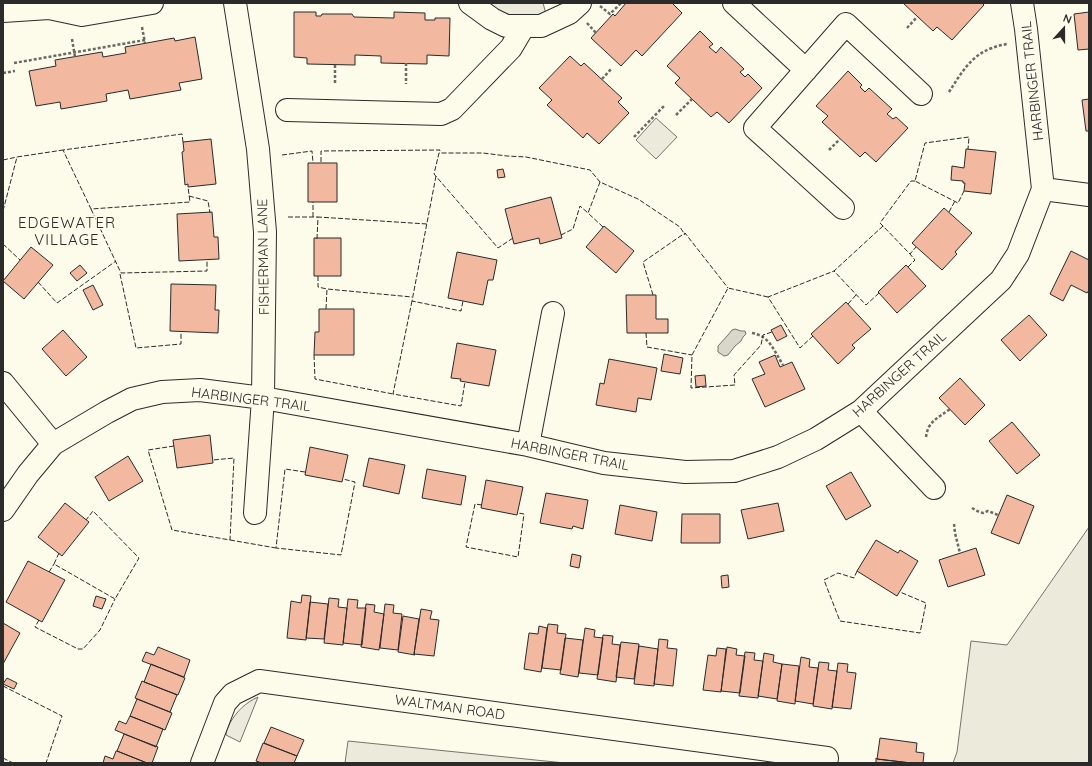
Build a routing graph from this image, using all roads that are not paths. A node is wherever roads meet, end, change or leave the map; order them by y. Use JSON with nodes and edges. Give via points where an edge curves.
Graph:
{"nodes":[{"id":1,"x":152,"y":3,"type":"edge"},
{"id":2,"x":235,"y":3,"type":"edge"},
{"id":3,"x":470,"y":3,"type":"edge"},
{"id":4,"x":580,"y":3,"type":"edge"},
{"id":5,"x":734,"y":3,"type":"edge"},
{"id":6,"x":1022,"y":3,"type":"edge"},
{"id":7,"x":51,"y":5,"type":"edge"},
{"id":8,"x":3,"y":11,"type":"edge"},
{"id":9,"x":524,"y":26,"type":"junction"},
{"id":10,"x":806,"y":70,"type":"junction"},
{"id":11,"x":921,"y":94,"type":"dead end"},
{"id":12,"x":287,"y":110,"type":"dead end"},
{"id":13,"x":1043,"y":189,"type":"junction"},
{"id":14,"x":1089,"y":195,"type":"edge"},
{"id":15,"x":843,"y":208,"type":"dead end"},
{"id":16,"x":553,"y":313,"type":"dead end"},
{"id":17,"x":3,"y":383,"type":"edge"},
{"id":18,"x":263,"y":398,"type":"junction"},
{"id":19,"x":861,"y":411,"type":"junction"},
{"id":20,"x":53,"y":444,"type":"junction"},
{"id":21,"x":528,"y":445,"type":"junction"},
{"id":22,"x":934,"y":488,"type":"dead end"},
{"id":23,"x":3,"y":510,"type":"edge"},
{"id":24,"x":255,"y":513,"type":"dead end"},
{"id":25,"x":744,"y":755,"type":"edge"},
{"id":26,"x":202,"y":763,"type":"edge"},
{"id":27,"x":826,"y":763,"type":"edge"}],
"edges":[{"from":1,"to":7,"type":"street","via":[[82,15]]},
{"from":2,"to":18,"type":"street","name":"FISHERMAN LANE","via":[[258,149],[265,232]]},
{"from":3,"to":9,"type":"street","via":[[506,26]]},
{"from":4,"to":9,"type":"street","via":[[569,13],[541,26]]},
{"from":5,"to":10,"type":"street"},
{"from":6,"to":13,"type":"street","name":"HARBINGER TRAIL"},
{"from":7,"to":8,"type":"street"},
{"from":9,"to":12,"type":"street","via":[[511,48],[452,108],[441,114]]},
{"from":10,"to":11,"type":"street","via":[[846,24]]},
{"from":10,"to":15,"type":"street","via":[[755,128]]},
{"from":13,"to":14,"type":"street"},
{"from":13,"to":19,"type":"street","name":"HARBINGER TRAIL","via":[[1018,254],[1001,280]]},
{"from":16,"to":21,"type":"street"},
{"from":17,"to":20,"type":"street"},
{"from":18,"to":20,"type":"street","name":"HARBINGER TRAIL","via":[[200,390],[162,392],[132,399]]},
{"from":18,"to":21,"type":"street","name":"HARBINGER TRAIL"},
{"from":18,"to":24,"type":"street","name":"FISHERMAN LANE"},
{"from":19,"to":21,"type":"street","name":"HARBINGER TRAIL","via":[[816,439],[778,457],[734,471],[685,472],[604,463]]},
{"from":19,"to":22,"type":"street"},
{"from":20,"to":23,"type":"street","name":"HARBINGER TRAIL"},
{"from":25,"to":26,"type":"street","name":"WALTMAN ROAD","via":[[259,681],[233,694],[225,703]]},
{"from":25,"to":27,"type":"street","name":"WALTMAN ROAD","via":[[826,758]]}]}
